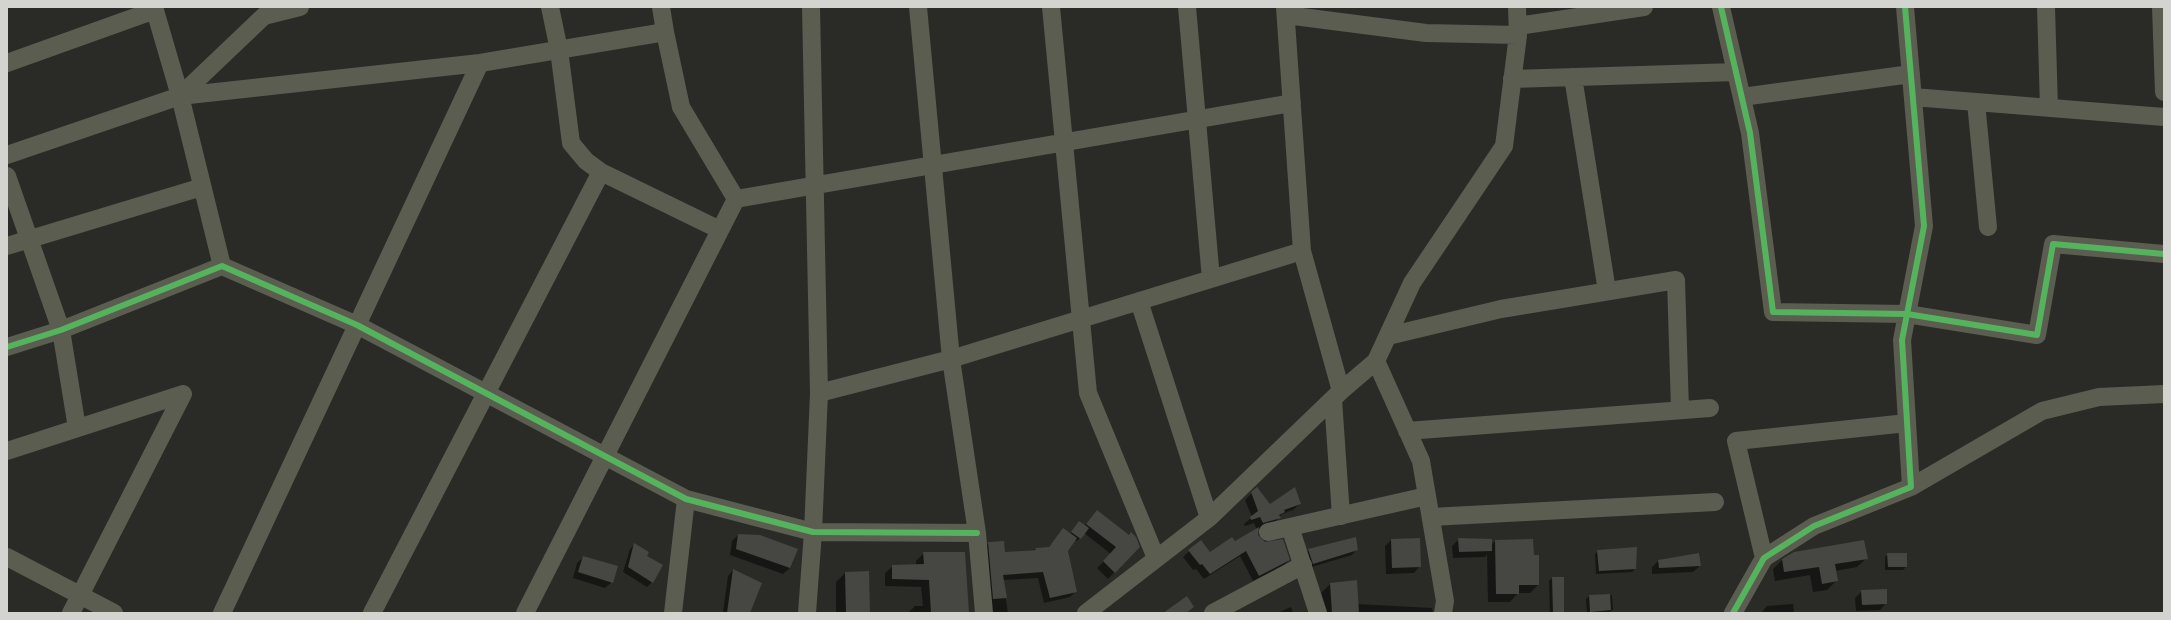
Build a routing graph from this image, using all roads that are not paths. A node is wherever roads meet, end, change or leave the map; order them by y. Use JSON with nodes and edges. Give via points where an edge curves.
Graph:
{"nodes":[{"id":1,"x":550,"y":7,"type":"edge"},
{"id":2,"x":661,"y":7,"type":"edge"},
{"id":3,"x":811,"y":7,"type":"edge"},
{"id":4,"x":918,"y":7,"type":"edge"},
{"id":5,"x":1051,"y":7,"type":"edge"},
{"id":6,"x":1187,"y":7,"type":"edge"},
{"id":7,"x":1517,"y":7,"type":"edge"},
{"id":8,"x":1644,"y":7,"type":"edge"},
{"id":9,"x":1721,"y":7,"type":"edge"},
{"id":10,"x":1906,"y":7,"type":"edge"},
{"id":11,"x":2046,"y":7,"type":"edge"},
{"id":12,"x":2161,"y":7,"type":"edge"},
{"id":13,"x":294,"y":8,"type":"edge"},
{"id":14,"x":154,"y":9,"type":"edge"},
{"id":15,"x":1615,"y":9,"type":"edge"},
{"id":16,"x":1286,"y":11,"type":"edge"},
{"id":17,"x":1518,"y":30,"type":"junction"},
{"id":18,"x":665,"y":32,"type":"junction"},
{"id":19,"x":559,"y":50,"type":"junction"},
{"id":20,"x":7,"y":63,"type":"edge"},
{"id":21,"x":480,"y":63,"type":"junction"},
{"id":22,"x":1736,"y":72,"type":"junction"},
{"id":23,"x":1911,"y":74,"type":"junction"},
{"id":24,"x":1573,"y":77,"type":"junction"},
{"id":25,"x":1512,"y":79,"type":"junction"},
{"id":26,"x":2164,"y":92,"type":"edge"},
{"id":27,"x":180,"y":96,"type":"junction"},
{"id":28,"x":1742,"y":97,"type":"junction"},
{"id":29,"x":1913,"y":97,"type":"junction"},
{"id":30,"x":1976,"y":102,"type":"junction"},
{"id":31,"x":1292,"y":103,"type":"junction"},
{"id":32,"x":2050,"y":108,"type":"junction"},
{"id":33,"x":2164,"y":117,"type":"edge"},
{"id":34,"x":1197,"y":119,"type":"junction"},
{"id":35,"x":1064,"y":142,"type":"junction"},
{"id":36,"x":7,"y":155,"type":"edge"},
{"id":37,"x":933,"y":165,"type":"junction"},
{"id":38,"x":601,"y":172,"type":"junction"},
{"id":39,"x":7,"y":176,"type":"edge"},
{"id":40,"x":815,"y":185,"type":"junction"},
{"id":41,"x":202,"y":187,"type":"junction"},
{"id":42,"x":736,"y":199,"type":"junction"},
{"id":43,"x":1988,"y":227,"type":"dead end"},
{"id":44,"x":720,"y":230,"type":"junction"},
{"id":45,"x":29,"y":240,"type":"junction"},
{"id":46,"x":7,"y":246,"type":"edge"},
{"id":47,"x":1302,"y":250,"type":"junction"},
{"id":48,"x":2164,"y":254,"type":"edge"},
{"id":49,"x":222,"y":266,"type":"junction"},
{"id":50,"x":1211,"y":279,"type":"junction"},
{"id":51,"x":1607,"y":291,"type":"junction"},
{"id":52,"x":1139,"y":301,"type":"junction"},
{"id":53,"x":1907,"y":314,"type":"junction"},
{"id":54,"x":1081,"y":319,"type":"junction"},
{"id":55,"x":358,"y":325,"type":"junction"},
{"id":56,"x":61,"y":330,"type":"junction"},
{"id":57,"x":1388,"y":336,"type":"junction"},
{"id":58,"x":7,"y":347,"type":"edge"},
{"id":59,"x":951,"y":359,"type":"junction"},
{"id":60,"x":1376,"y":361,"type":"junction"},
{"id":61,"x":488,"y":392,"type":"junction"},
{"id":62,"x":819,"y":393,"type":"junction"},
{"id":63,"x":2164,"y":394,"type":"edge"},
{"id":64,"x":1337,"y":395,"type":"junction"},
{"id":65,"x":1710,"y":408,"type":"dead end"},
{"id":66,"x":1680,"y":410,"type":"junction"},
{"id":67,"x":1907,"y":423,"type":"junction"},
{"id":68,"x":77,"y":428,"type":"junction"},
{"id":69,"x":1407,"y":431,"type":"junction"},
{"id":70,"x":7,"y":451,"type":"edge"},
{"id":71,"x":605,"y":456,"type":"junction"},
{"id":72,"x":1911,"y":487,"type":"junction"},
{"id":73,"x":1427,"y":496,"type":"junction"},
{"id":74,"x":686,"y":499,"type":"junction"},
{"id":75,"x":1715,"y":502,"type":"dead end"},
{"id":76,"x":1341,"y":516,"type":"junction"},
{"id":77,"x":1431,"y":517,"type":"junction"},
{"id":78,"x":1209,"y":518,"type":"junction"},
{"id":79,"x":1290,"y":527,"type":"junction"},
{"id":80,"x":813,"y":532,"type":"junction"},
{"id":81,"x":1268,"y":532,"type":"dead end"},
{"id":82,"x":977,"y":533,"type":"junction"},
{"id":83,"x":7,"y":556,"type":"edge"},
{"id":84,"x":1156,"y":558,"type":"junction"},
{"id":85,"x":1764,"y":558,"type":"junction"},
{"id":86,"x":1303,"y":565,"type":"junction"},
{"id":87,"x":80,"y":595,"type":"junction"},
{"id":88,"x":71,"y":613,"type":"edge"},
{"id":89,"x":114,"y":613,"type":"edge"},
{"id":90,"x":222,"y":613,"type":"edge"},
{"id":91,"x":372,"y":613,"type":"edge"},
{"id":92,"x":525,"y":613,"type":"edge"},
{"id":93,"x":673,"y":613,"type":"edge"},
{"id":94,"x":807,"y":613,"type":"edge"},
{"id":95,"x":984,"y":613,"type":"edge"},
{"id":96,"x":1086,"y":613,"type":"edge"},
{"id":97,"x":1213,"y":613,"type":"edge"},
{"id":98,"x":1318,"y":613,"type":"edge"},
{"id":99,"x":1443,"y":613,"type":"edge"},
{"id":100,"x":1733,"y":613,"type":"edge"}],
"edges":[{"from":1,"to":19,"type":"street"},
{"from":2,"to":18,"type":"street"},
{"from":3,"to":40,"type":"street"},
{"from":4,"to":37,"type":"street"},
{"from":5,"to":35,"type":"street"},
{"from":6,"to":34,"type":"street"},
{"from":7,"to":17,"type":"street"},
{"from":8,"to":15,"type":"street"},
{"from":9,"to":22,"type":"street"},
{"from":10,"to":23,"type":"street"},
{"from":11,"to":32,"type":"street"},
{"from":12,"to":26,"type":"street"},
{"from":13,"to":27,"type":"street","via":[[264,16]]},
{"from":14,"to":20,"type":"street"},
{"from":14,"to":27,"type":"street"},
{"from":15,"to":17,"type":"street"},
{"from":16,"to":17,"type":"street","via":[[1426,33]]},
{"from":16,"to":31,"type":"street"},
{"from":17,"to":25,"type":"street"},
{"from":18,"to":19,"type":"street"},
{"from":18,"to":42,"type":"street","via":[[681,107]]},
{"from":19,"to":21,"type":"street"},
{"from":19,"to":38,"type":"street","via":[[571,143],[586,161]]},
{"from":21,"to":27,"type":"street"},
{"from":21,"to":55,"type":"street"},
{"from":22,"to":24,"type":"street"},
{"from":22,"to":28,"type":"street"},
{"from":23,"to":28,"type":"street"},
{"from":23,"to":29,"type":"street"},
{"from":24,"to":25,"type":"street"},
{"from":24,"to":51,"type":"street"},
{"from":25,"to":57,"type":"street","via":[[1504,146],[1412,283]]},
{"from":27,"to":36,"type":"street"},
{"from":27,"to":41,"type":"street"},
{"from":28,"to":53,"type":"street","via":[[1750,133],[1773,312]]},
{"from":29,"to":30,"type":"street"},
{"from":29,"to":53,"type":"street","via":[[1924,226]]},
{"from":30,"to":32,"type":"street"},
{"from":30,"to":43,"type":"street"},
{"from":31,"to":34,"type":"street"},
{"from":31,"to":47,"type":"street"},
{"from":32,"to":33,"type":"street"},
{"from":34,"to":35,"type":"street"},
{"from":34,"to":50,"type":"street"},
{"from":35,"to":37,"type":"street"},
{"from":35,"to":54,"type":"street"},
{"from":37,"to":40,"type":"street"},
{"from":37,"to":59,"type":"street"},
{"from":38,"to":44,"type":"street"},
{"from":38,"to":61,"type":"street"},
{"from":39,"to":45,"type":"street"},
{"from":40,"to":42,"type":"street"},
{"from":40,"to":62,"type":"street"},
{"from":41,"to":45,"type":"street"},
{"from":41,"to":49,"type":"street"},
{"from":42,"to":44,"type":"street"},
{"from":44,"to":71,"type":"street"},
{"from":45,"to":46,"type":"street"},
{"from":45,"to":56,"type":"street"},
{"from":47,"to":50,"type":"street"},
{"from":47,"to":64,"type":"street"},
{"from":48,"to":53,"type":"street","via":[[2053,244],[2037,335]]},
{"from":49,"to":55,"type":"street"},
{"from":49,"to":56,"type":"street"},
{"from":50,"to":52,"type":"street"},
{"from":51,"to":57,"type":"street","via":[[1501,309]]},
{"from":51,"to":66,"type":"street","via":[[1676,280]]},
{"from":52,"to":54,"type":"street"},
{"from":52,"to":78,"type":"street"},
{"from":53,"to":67,"type":"street","via":[[1902,340]]},
{"from":54,"to":59,"type":"street"},
{"from":54,"to":84,"type":"street","via":[[1088,393]]},
{"from":55,"to":61,"type":"street"},
{"from":55,"to":90,"type":"street"},
{"from":56,"to":58,"type":"street"},
{"from":56,"to":68,"type":"street"},
{"from":57,"to":60,"type":"street"},
{"from":59,"to":62,"type":"street"},
{"from":59,"to":82,"type":"street"},
{"from":60,"to":64,"type":"street"},
{"from":60,"to":69,"type":"street"},
{"from":61,"to":71,"type":"street"},
{"from":61,"to":91,"type":"street"},
{"from":62,"to":80,"type":"street"},
{"from":63,"to":72,"type":"street","via":[[2100,397],[2042,410]]},
{"from":64,"to":76,"type":"street"},
{"from":64,"to":78,"type":"street"},
{"from":65,"to":66,"type":"street"},
{"from":66,"to":69,"type":"street"},
{"from":67,"to":72,"type":"street"},
{"from":67,"to":85,"type":"street","via":[[1736,441]]},
{"from":68,"to":70,"type":"street"},
{"from":68,"to":87,"type":"street","via":[[183,394]]},
{"from":69,"to":73,"type":"street","via":[[1421,461]]},
{"from":71,"to":74,"type":"street"},
{"from":71,"to":92,"type":"street"},
{"from":72,"to":85,"type":"street","via":[[1814,526]]},
{"from":73,"to":76,"type":"street"},
{"from":73,"to":77,"type":"street"},
{"from":74,"to":80,"type":"street"},
{"from":74,"to":93,"type":"street"},
{"from":75,"to":77,"type":"street"},
{"from":76,"to":79,"type":"street"},
{"from":77,"to":99,"type":"street","via":[[1445,601]]},
{"from":78,"to":84,"type":"street"},
{"from":79,"to":81,"type":"street"},
{"from":79,"to":86,"type":"street"},
{"from":80,"to":82,"type":"street"},
{"from":80,"to":94,"type":"street"},
{"from":82,"to":95,"type":"street"},
{"from":83,"to":87,"type":"street"},
{"from":84,"to":96,"type":"street"},
{"from":85,"to":100,"type":"street"},
{"from":86,"to":97,"type":"street"},
{"from":86,"to":98,"type":"street"},
{"from":87,"to":88,"type":"street"},
{"from":87,"to":89,"type":"street"}]}
